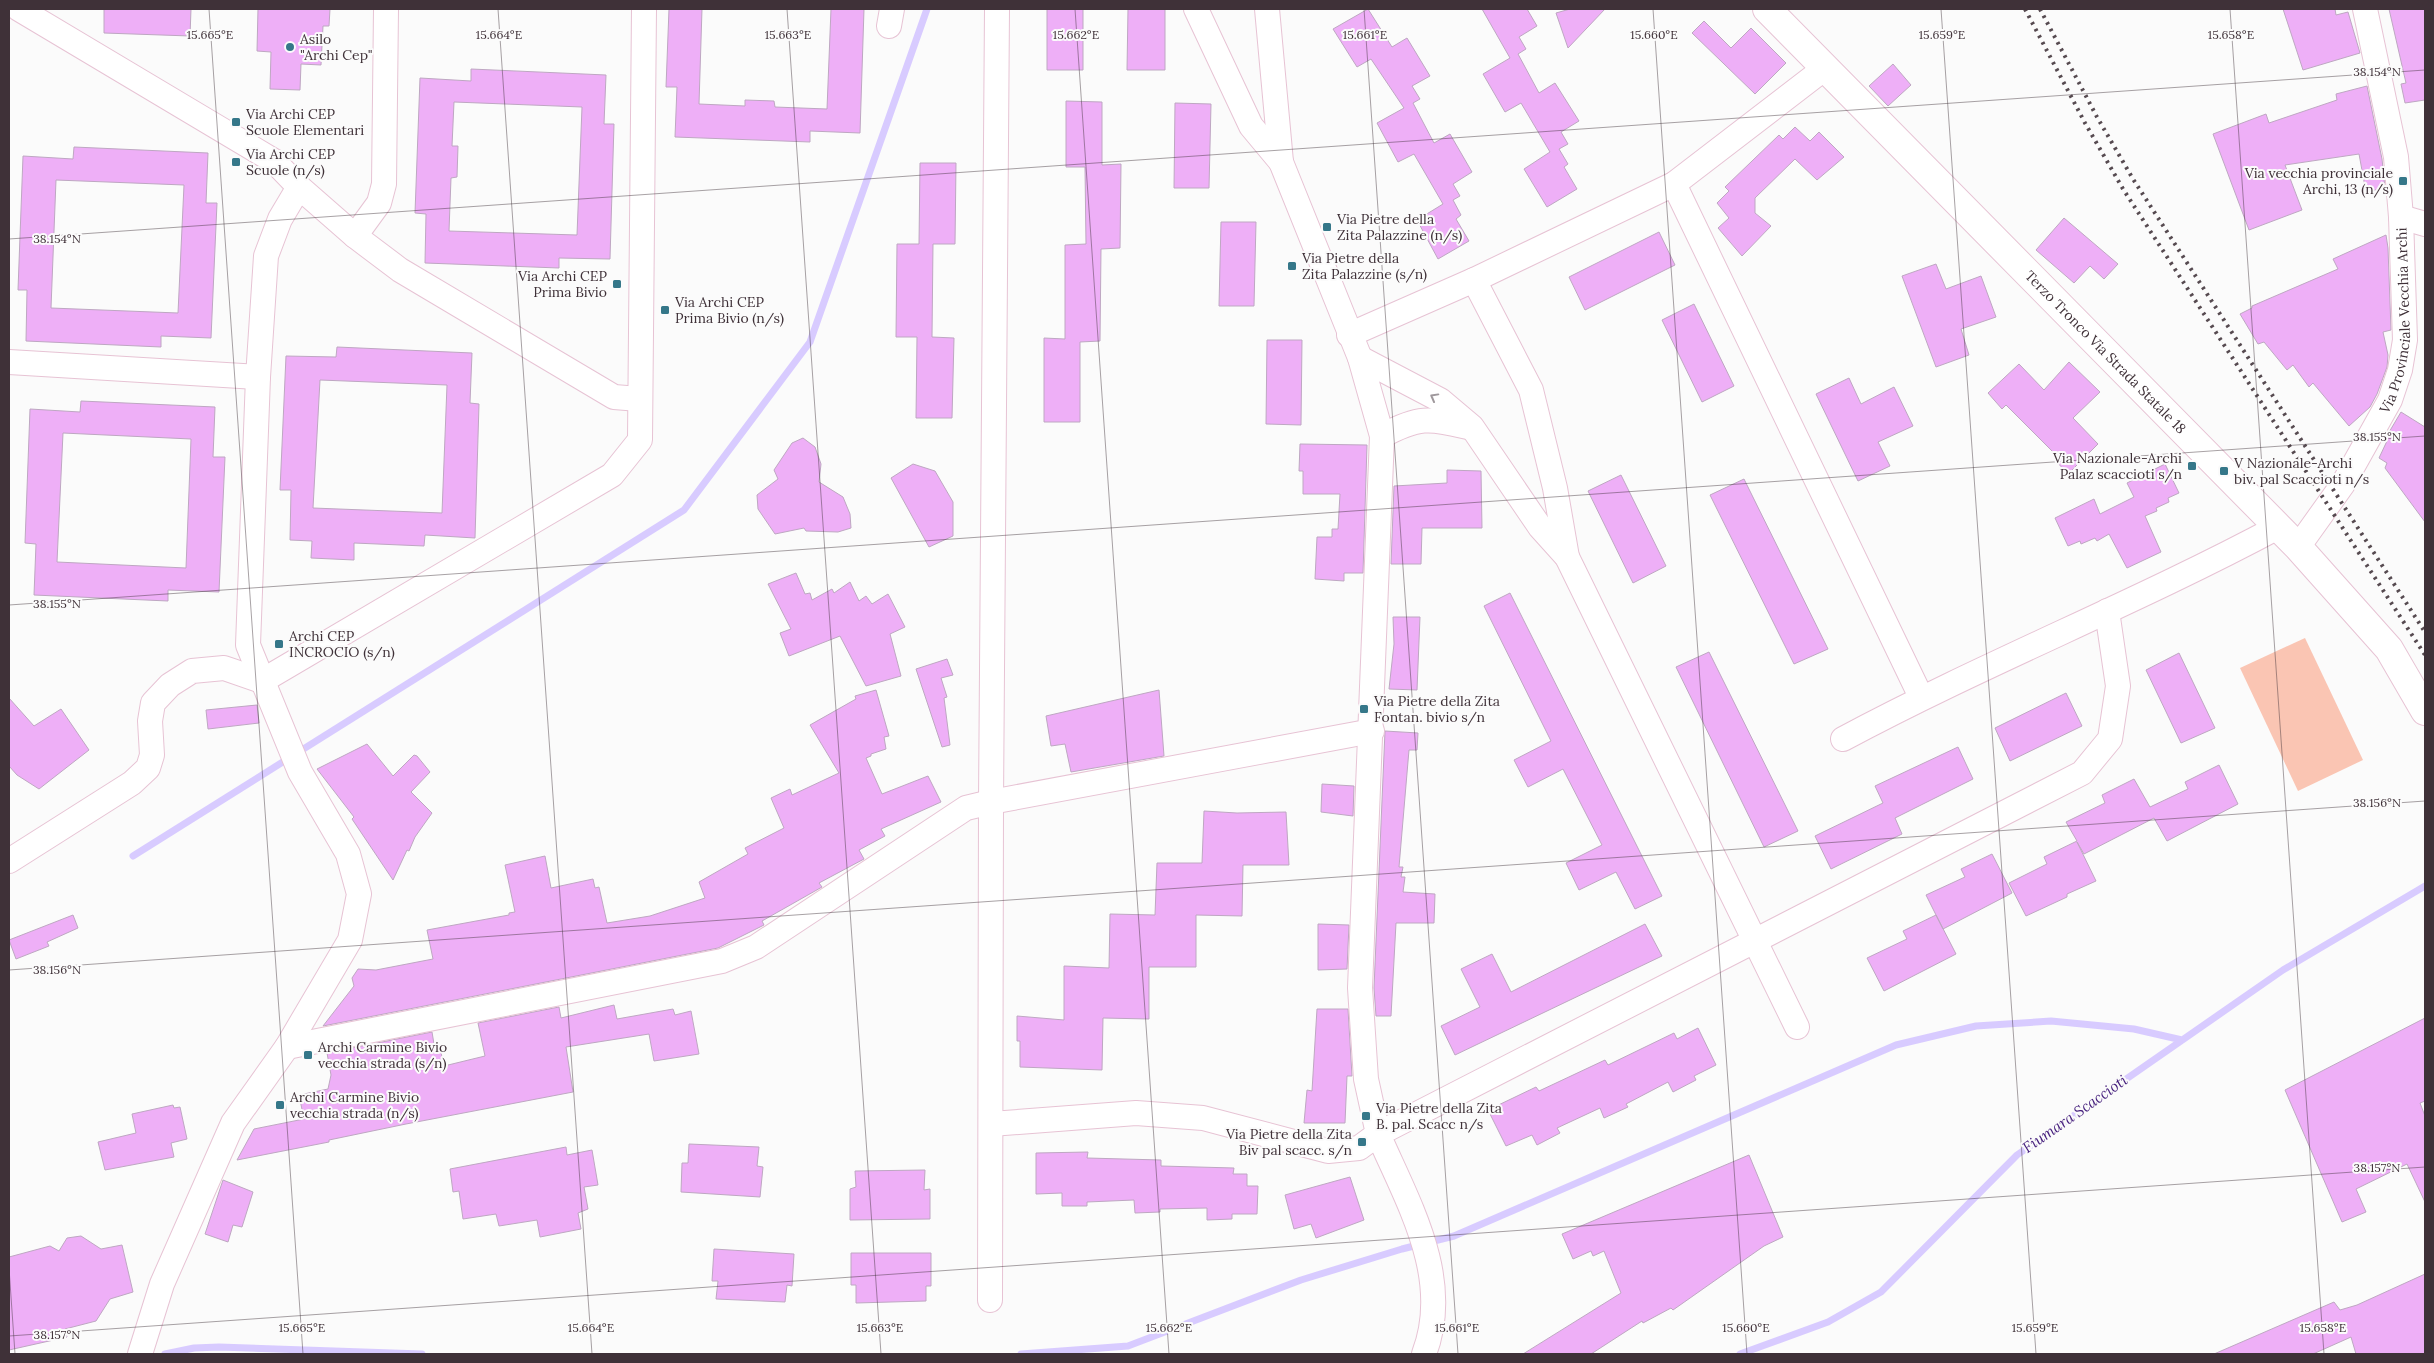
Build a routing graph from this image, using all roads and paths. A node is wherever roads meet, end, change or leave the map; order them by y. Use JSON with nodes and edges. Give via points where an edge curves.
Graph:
{"nodes":[{"id":1,"x":19,"y":9,"type":"edge"},
{"id":2,"x":386,"y":9,"type":"edge"},
{"id":3,"x":644,"y":9,"type":"edge"},
{"id":4,"x":997,"y":9,"type":"edge"},
{"id":5,"x":1196,"y":9,"type":"edge"},
{"id":6,"x":1267,"y":9,"type":"edge"},
{"id":7,"x":1767,"y":9,"type":"edge"},
{"id":8,"x":2365,"y":9,"type":"edge"},
{"id":9,"x":1826,"y":68,"type":"junction"},
{"id":10,"x":1281,"y":162,"type":"junction"},
{"id":11,"x":1674,"y":184,"type":"junction"},
{"id":12,"x":299,"y":187,"type":"junction"},
{"id":13,"x":2401,"y":217,"type":"junction"},
{"id":14,"x":2425,"y":224,"type":"edge"},
{"id":15,"x":356,"y":236,"type":"junction"},
{"id":16,"x":1474,"y":280,"type":"junction"},
{"id":17,"x":1349,"y":335,"type":"junction"},
{"id":18,"x":1360,"y":358,"type":"junction"},
{"id":19,"x":9,"y":362,"type":"edge"},
{"id":20,"x":258,"y":377,"type":"junction"},
{"id":21,"x":639,"y":400,"type":"junction"},
{"id":22,"x":1472,"y":428,"type":"junction"},
{"id":23,"x":1382,"y":436,"type":"junction"},
{"id":24,"x":2278,"y":526,"type":"junction"},
{"id":25,"x":2298,"y":547,"type":"junction"},
{"id":26,"x":1567,"y":557,"type":"junction"},
{"id":27,"x":2107,"y":611,"type":"junction"},
{"id":28,"x":262,"y":681,"type":"junction"},
{"id":29,"x":1921,"y":697,"type":"junction"},
{"id":30,"x":2425,"y":711,"type":"edge"},
{"id":31,"x":1372,"y":731,"type":"junction"},
{"id":32,"x":1843,"y":739,"type":"dead end"},
{"id":33,"x":990,"y":802,"type":"junction"},
{"id":34,"x":9,"y":861,"type":"edge"},
{"id":35,"x":1756,"y":941,"type":"junction"},
{"id":36,"x":1797,"y":1027,"type":"dead end"},
{"id":37,"x":287,"y":1047,"type":"junction"},
{"id":38,"x":991,"y":1124,"type":"junction"},
{"id":39,"x":1378,"y":1134,"type":"junction"},
{"id":40,"x":990,"y":1300,"type":"dead end"},
{"id":41,"x":140,"y":1354,"type":"edge"},
{"id":42,"x":1424,"y":1354,"type":"edge"}],
"edges":[{"from":1,"to":12,"type":"street","via":[[274,161]]},
{"from":2,"to":15,"type":"street","via":[[384,184],[378,203]]},
{"from":3,"to":21,"type":"street"},
{"from":4,"to":33,"type":"street"},
{"from":5,"to":10,"type":"street","via":[[1251,126]]},
{"from":6,"to":10,"type":"street"},
{"from":7,"to":9,"type":"main road","name":"Terzo Tronco Via Strada Statale 18"},
{"from":8,"to":13,"type":"street","name":"Via Provinciale Vecchia Archi","via":[[2396,157]]},
{"from":9,"to":11,"type":"street"},
{"from":9,"to":24,"type":"main road","name":"Terzo Tronco Via Strada Statale 18"},
{"from":10,"to":17,"type":"street"},
{"from":11,"to":16,"type":"street"},
{"from":11,"to":29,"type":"street"},
{"from":12,"to":15,"type":"street"},
{"from":12,"to":20,"type":"street","via":[[280,219],[266,256]]},
{"from":13,"to":14,"type":"street","name":"Via Provinciale Vecchia Archi"},
{"from":13,"to":25,"type":"street","name":"Via Provinciale Vecchia Archi","via":[[2405,340],[2400,370],[2390,400],[2343,484]]},
{"from":15,"to":21,"type":"street","via":[[400,270],[614,397]]},
{"from":16,"to":17,"type":"street"},
{"from":16,"to":26,"type":"street","via":[[1531,390],[1555,488]]},
{"from":17,"to":18,"type":"street"},
{"from":22,"to":18,"type":"street","one_way":true,"via":[[1440,400]]},
{"from":18,"to":23,"type":"street"},
{"from":19,"to":20,"type":"street"},
{"from":20,"to":28,"type":"street","via":[[248,645]]},
{"from":21,"to":28,"type":"street","via":[[640,440],[612,475]]},
{"from":22,"to":23,"type":"street","via":[[1433,419],[1406,423]]},
{"from":22,"to":26,"type":"street","via":[[1540,526]]},
{"from":23,"to":31,"type":"street"},
{"from":24,"to":25,"type":"main road","name":"Terzo Tronco Via Strada Statale 18"},
{"from":24,"to":27,"type":"street"},
{"from":25,"to":30,"type":"main road","name":"Terzo Tronco Via Strada Statale 18","via":[[2389,648]]},
{"from":26,"to":35,"type":"street"},
{"from":27,"to":29,"type":"street"},
{"from":27,"to":35,"type":"street","via":[[2118,686],[2110,739],[2082,773]]},
{"from":28,"to":34,"type":"street","via":[[224,668],[192,671],[170,684],[152,703],[152,754],[148,768],[132,782]]},
{"from":28,"to":37,"type":"street","via":[[300,772],[348,854],[359,894],[350,940]]},
{"from":29,"to":32,"type":"street"},
{"from":31,"to":33,"type":"street"},
{"from":31,"to":39,"type":"street","via":[[1360,988],[1366,1080]]},
{"from":33,"to":37,"type":"street","via":[[966,808],[756,947],[722,961]]},
{"from":33,"to":38,"type":"street"},
{"from":35,"to":36,"type":"street"},
{"from":35,"to":39,"type":"street"},
{"from":37,"to":41,"type":"street","via":[[233,1123],[162,1284]]},
{"from":38,"to":39,"type":"street","via":[[1136,1113],[1204,1118],[1328,1151],[1359,1148]]},
{"from":38,"to":40,"type":"street"},
{"from":39,"to":42,"type":"street","via":[[1429,1258],[1434,1306]]}]}
